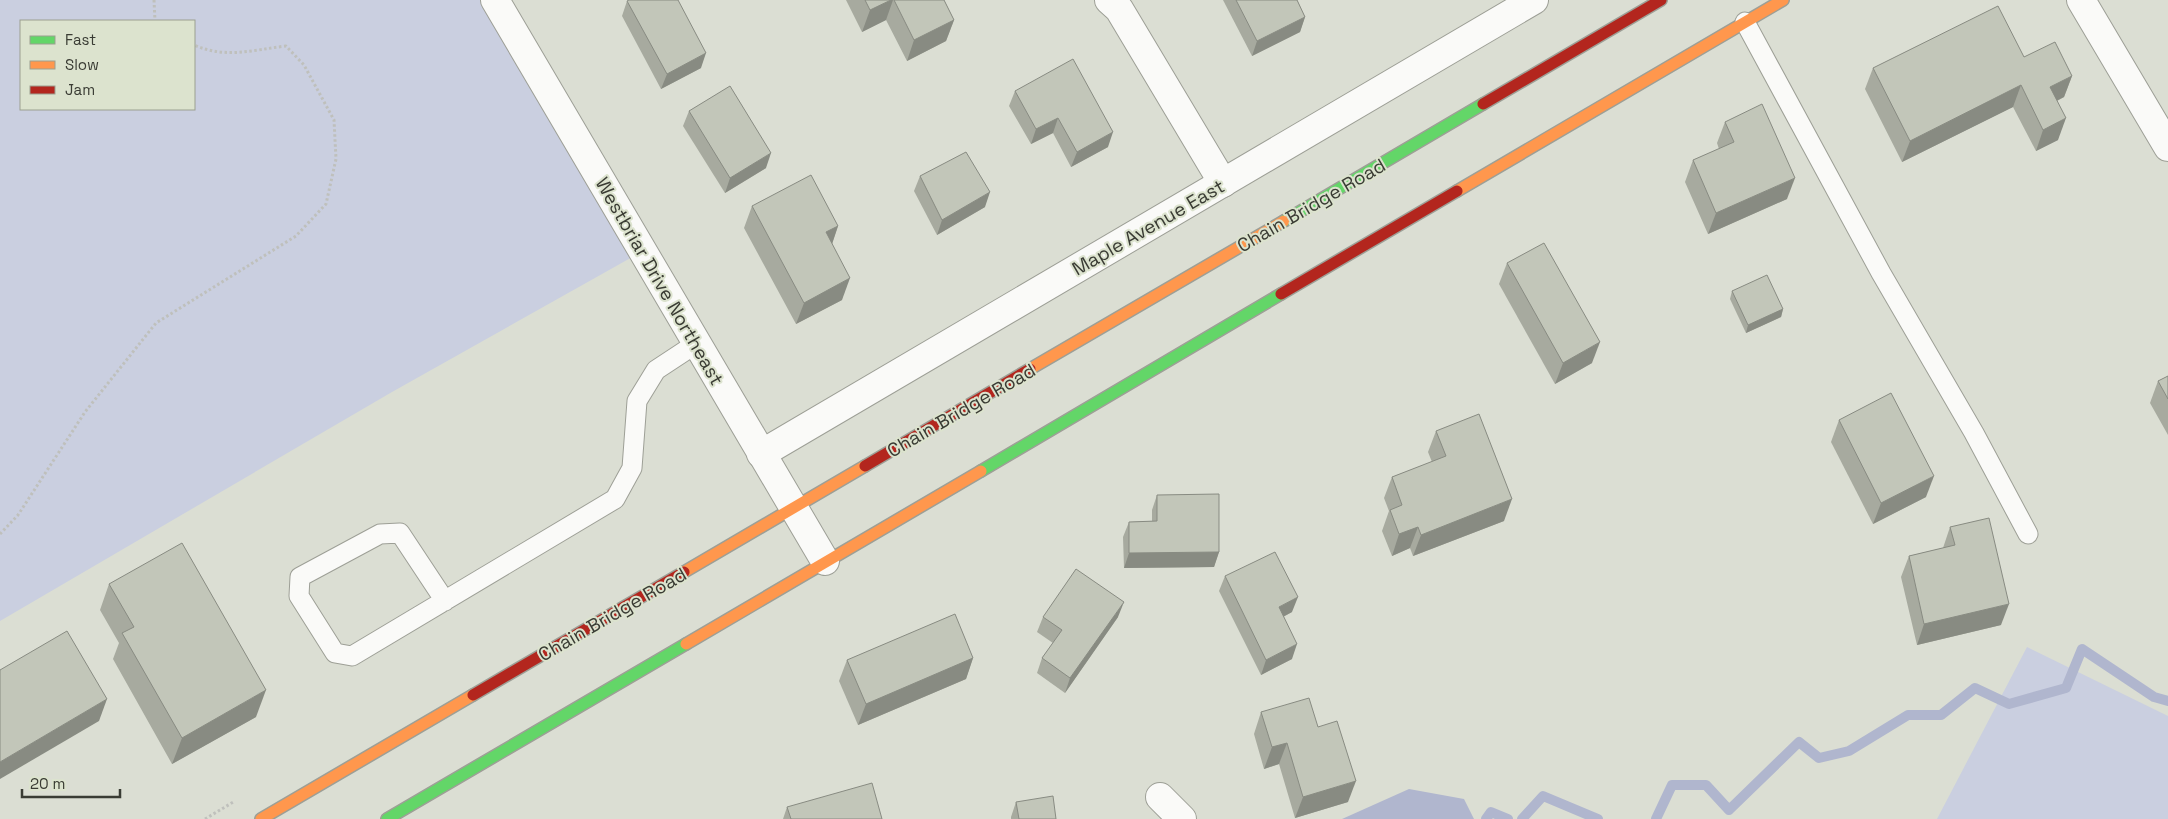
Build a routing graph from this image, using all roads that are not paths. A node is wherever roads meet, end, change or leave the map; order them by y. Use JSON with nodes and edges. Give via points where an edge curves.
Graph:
{"nodes":[{"id":1,"x":495,"y":0,"type":"edge"},
{"id":2,"x":1109,"y":0,"type":"edge"},
{"id":3,"x":1534,"y":0,"type":"edge"},
{"id":4,"x":1661,"y":0,"type":"edge"},
{"id":5,"x":1783,"y":0,"type":"edge"},
{"id":6,"x":2081,"y":0,"type":"edge"},
{"id":7,"x":1745,"y":22,"type":"junction"},
{"id":8,"x":2168,"y":147,"type":"edge"},
{"id":9,"x":1223,"y":183,"type":"junction"},
{"id":10,"x":697,"y":343,"type":"junction"},
{"id":11,"x":761,"y":454,"type":"junction"},
{"id":12,"x":793,"y":508,"type":"junction"},
{"id":13,"x":2028,"y":534,"type":"dead end"},
{"id":14,"x":825,"y":561,"type":"junction"},
{"id":15,"x":445,"y":601,"type":"junction"},
{"id":16,"x":1160,"y":797,"type":"dead end"},
{"id":17,"x":262,"y":819,"type":"edge"},
{"id":18,"x":386,"y":819,"type":"edge"},
{"id":19,"x":1182,"y":819,"type":"edge"}],
"edges":[{"from":1,"to":10,"type":"street","name":"Westbriar Drive Northeast"},
{"from":2,"to":9,"type":"street","via":[[1119,9]]},
{"from":3,"to":9,"type":"street","name":"Maple Avenue East"},
{"from":4,"to":12,"type":"main road","name":"Chain Bridge Road"},
{"from":5,"to":7,"type":"main road"},
{"from":6,"to":8,"type":"street"},
{"from":7,"to":13,"type":"lane"},
{"from":7,"to":14,"type":"main road"},
{"from":9,"to":11,"type":"street","name":"Maple Avenue East"},
{"from":10,"to":11,"type":"street","name":"Westbriar Drive Northeast"},
{"from":10,"to":15,"type":"lane","via":[[656,370],[637,401],[632,468],[615,499]]},
{"from":11,"to":12,"type":"street","name":"Westbriar Drive Northeast"},
{"from":12,"to":14,"type":"street","name":"Westbriar Drive Northeast"},
{"from":12,"to":17,"type":"main road","name":"Chain Bridge Road"},
{"from":14,"to":18,"type":"main road"},
{"from":15,"to":15,"type":"lane","via":[[352,656],[334,653],[299,596],[300,577],[380,534],[400,533]]},
{"from":16,"to":19,"type":"street"}]}
